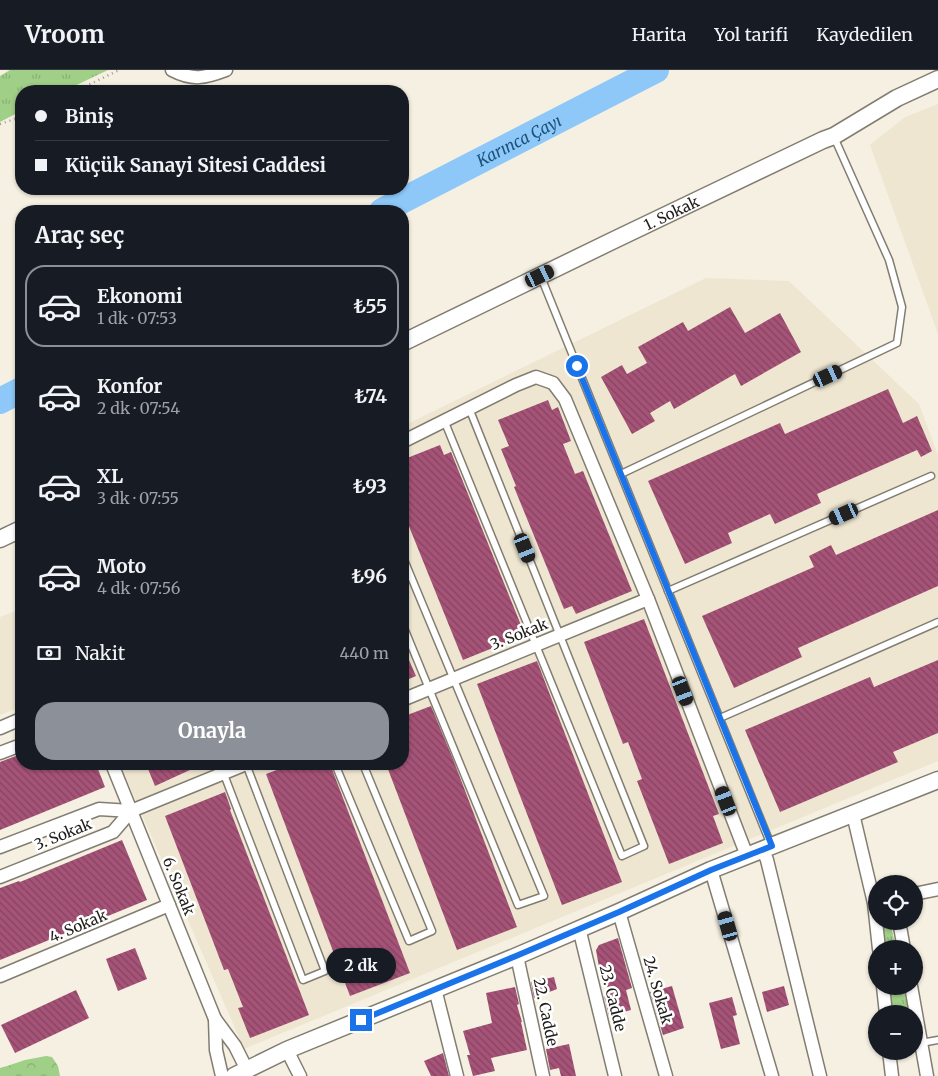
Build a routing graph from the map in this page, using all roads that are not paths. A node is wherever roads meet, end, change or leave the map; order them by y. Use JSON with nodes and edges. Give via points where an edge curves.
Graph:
{"nodes":[{"id":1,"x":172,"y":70,"type":"edge"},
{"id":2,"x":226,"y":70,"type":"edge"},
{"id":3,"x":938,"y":79,"type":"edge"},
{"id":4,"x":834,"y":136,"type":"junction"},
{"id":5,"x":540,"y":276,"type":"junction"},
{"id":6,"x":409,"y":340,"type":"edge"},
{"id":7,"x":470,"y":408,"type":"junction"},
{"id":8,"x":444,"y":420,"type":"junction"},
{"id":9,"x":409,"y":438,"type":"edge"},
{"id":10,"x":621,"y":474,"type":"junction"},
{"id":11,"x":931,"y":476,"type":"dead end"},
{"id":12,"x":15,"y":532,"type":"edge"},
{"id":13,"x":0,"y":539,"type":"edge"},
{"id":14,"x":409,"y":572,"type":"edge"},
{"id":15,"x":668,"y":591,"type":"junction"},
{"id":16,"x":648,"y":599,"type":"junction"},
{"id":17,"x":938,"y":622,"type":"edge"},
{"id":18,"x":560,"y":635,"type":"junction"},
{"id":19,"x":409,"y":639,"type":"edge"},
{"id":20,"x":536,"y":645,"type":"junction"},
{"id":21,"x":454,"y":679,"type":"junction"},
{"id":22,"x":430,"y":688,"type":"junction"},
{"id":23,"x":409,"y":697,"type":"edge"},
{"id":24,"x":720,"y":718,"type":"junction"},
{"id":25,"x":15,"y":722,"type":"edge"},
{"id":26,"x":0,"y":728,"type":"edge"},
{"id":27,"x":15,"y":747,"type":"edge"},
{"id":28,"x":0,"y":753,"type":"edge"},
{"id":29,"x":114,"y":770,"type":"edge"},
{"id":30,"x":218,"y":770,"type":"edge"},
{"id":31,"x":223,"y":770,"type":"edge"},
{"id":32,"x":248,"y":770,"type":"edge"},
{"id":33,"x":338,"y":770,"type":"edge"},
{"id":34,"x":365,"y":770,"type":"edge"},
{"id":35,"x":938,"y":780,"type":"edge"},
{"id":36,"x":131,"y":811,"type":"junction"},
{"id":37,"x":852,"y":814,"type":"junction"},
{"id":38,"x":0,"y":847,"type":"edge"},
{"id":39,"x":767,"y":848,"type":"junction"},
{"id":40,"x":747,"y":856,"type":"junction"},
{"id":41,"x":711,"y":870,"type":"junction"},
{"id":42,"x":868,"y":876,"type":"edge"},
{"id":43,"x":0,"y":877,"type":"edge"},
{"id":44,"x":938,"y":889,"type":"edge"},
{"id":45,"x":923,"y":892,"type":"edge"},
{"id":46,"x":169,"y":905,"type":"junction"},
{"id":47,"x":619,"y":912,"type":"junction"},
{"id":48,"x":579,"y":928,"type":"junction"},
{"id":49,"x":516,"y":956,"type":"junction"},
{"id":50,"x":0,"y":976,"type":"edge"},
{"id":51,"x":435,"y":989,"type":"junction"},
{"id":52,"x":215,"y":1020,"type":"junction"},
{"id":53,"x":938,"y":1040,"type":"edge"},
{"id":54,"x":923,"y":1043,"type":"edge"},
{"id":55,"x":287,"y":1050,"type":"junction"},
{"id":56,"x":923,"y":1054,"type":"edge"},
{"id":57,"x":891,"y":1060,"type":"edge"},
{"id":58,"x":240,"y":1073,"type":"edge"},
{"id":59,"x":222,"y":1076,"type":"edge"},
{"id":60,"x":300,"y":1076,"type":"edge"},
{"id":61,"x":457,"y":1076,"type":"edge"},
{"id":62,"x":543,"y":1076,"type":"edge"},
{"id":63,"x":615,"y":1076,"type":"edge"},
{"id":64,"x":666,"y":1076,"type":"edge"},
{"id":65,"x":772,"y":1076,"type":"edge"},
{"id":66,"x":820,"y":1076,"type":"edge"},
{"id":67,"x":892,"y":1076,"type":"edge"},
{"id":68,"x":927,"y":1076,"type":"edge"}],
"edges":[{"from":1,"to":2,"type":"street","via":[[189,78],[209,77]]},
{"from":3,"to":4,"type":"street","name":"1. Sokak","via":[[898,98]]},
{"from":4,"to":5,"type":"street","name":"1. Sokak"},
{"from":4,"to":10,"type":"lane","via":[[889,260],[902,308],[898,343]]},
{"from":5,"to":6,"type":"street","name":"1. Sokak"},
{"from":5,"to":10,"type":"lane"},
{"from":7,"to":8,"type":"street"},
{"from":7,"to":16,"type":"street","via":[[536,377],[553,383],[565,399]]},
{"from":7,"to":18,"type":"lane"},
{"from":8,"to":9,"type":"street"},
{"from":8,"to":20,"type":"lane"},
{"from":10,"to":15,"type":"lane"},
{"from":11,"to":15,"type":"lane"},
{"from":12,"to":13,"type":"street"},
{"from":14,"to":21,"type":"lane"},
{"from":15,"to":24,"type":"lane"},
{"from":16,"to":18,"type":"street","name":"3. Sokak"},
{"from":16,"to":40,"type":"street"},
{"from":17,"to":24,"type":"lane"},
{"from":18,"to":20,"type":"street","name":"3. Sokak"},
{"from":18,"to":20,"type":"lane","via":[[644,846],[622,856]]},
{"from":19,"to":22,"type":"lane"},
{"from":20,"to":21,"type":"street","name":"3. Sokak"},
{"from":21,"to":22,"type":"street","name":"3. Sokak"},
{"from":21,"to":22,"type":"lane","via":[[544,896],[518,905]]},
{"from":22,"to":23,"type":"street","name":"3. Sokak"},
{"from":24,"to":39,"type":"lane"},
{"from":25,"to":26,"type":"street"},
{"from":27,"to":28,"type":"street"},
{"from":29,"to":36,"type":"street","name":"6. Sokak"},
{"from":30,"to":36,"type":"street","name":"3. Sokak"},
{"from":31,"to":32,"type":"lane","via":[[303,980],[325,971]]},
{"from":33,"to":34,"type":"lane","via":[[409,941],[432,931]]},
{"from":35,"to":37,"type":"street"},
{"from":36,"to":38,"type":"street","name":"3. Sokak","via":[[99,808]]},
{"from":36,"to":43,"type":"street","name":"3. Sokak","via":[[112,832]]},
{"from":36,"to":46,"type":"street","name":"6. Sokak"},
{"from":37,"to":39,"type":"street"},
{"from":37,"to":42,"type":"street"},
{"from":39,"to":40,"type":"street"},
{"from":39,"to":66,"type":"street","via":[[767,860]]},
{"from":40,"to":41,"type":"street"},
{"from":41,"to":47,"type":"street"},
{"from":41,"to":65,"type":"street"},
{"from":44,"to":45,"type":"street"},
{"from":46,"to":50,"type":"street","name":"4. Sokak"},
{"from":46,"to":52,"type":"street","name":"6. Sokak"},
{"from":47,"to":48,"type":"street"},
{"from":47,"to":64,"type":"street","name":"24. Sokak"},
{"from":48,"to":49,"type":"street"},
{"from":48,"to":63,"type":"street","name":"23. Cadde"},
{"from":49,"to":51,"type":"street"},
{"from":49,"to":62,"type":"street","name":"22. Cadde"},
{"from":51,"to":55,"type":"street"},
{"from":51,"to":61,"type":"street"},
{"from":52,"to":58,"type":"street","via":[[235,1046]]},
{"from":52,"to":59,"type":"street","via":[[216,1050]]},
{"from":53,"to":54,"type":"lane"},
{"from":55,"to":58,"type":"street"},
{"from":55,"to":60,"type":"street"},
{"from":56,"to":68,"type":"street"},
{"from":57,"to":67,"type":"street"}]}
